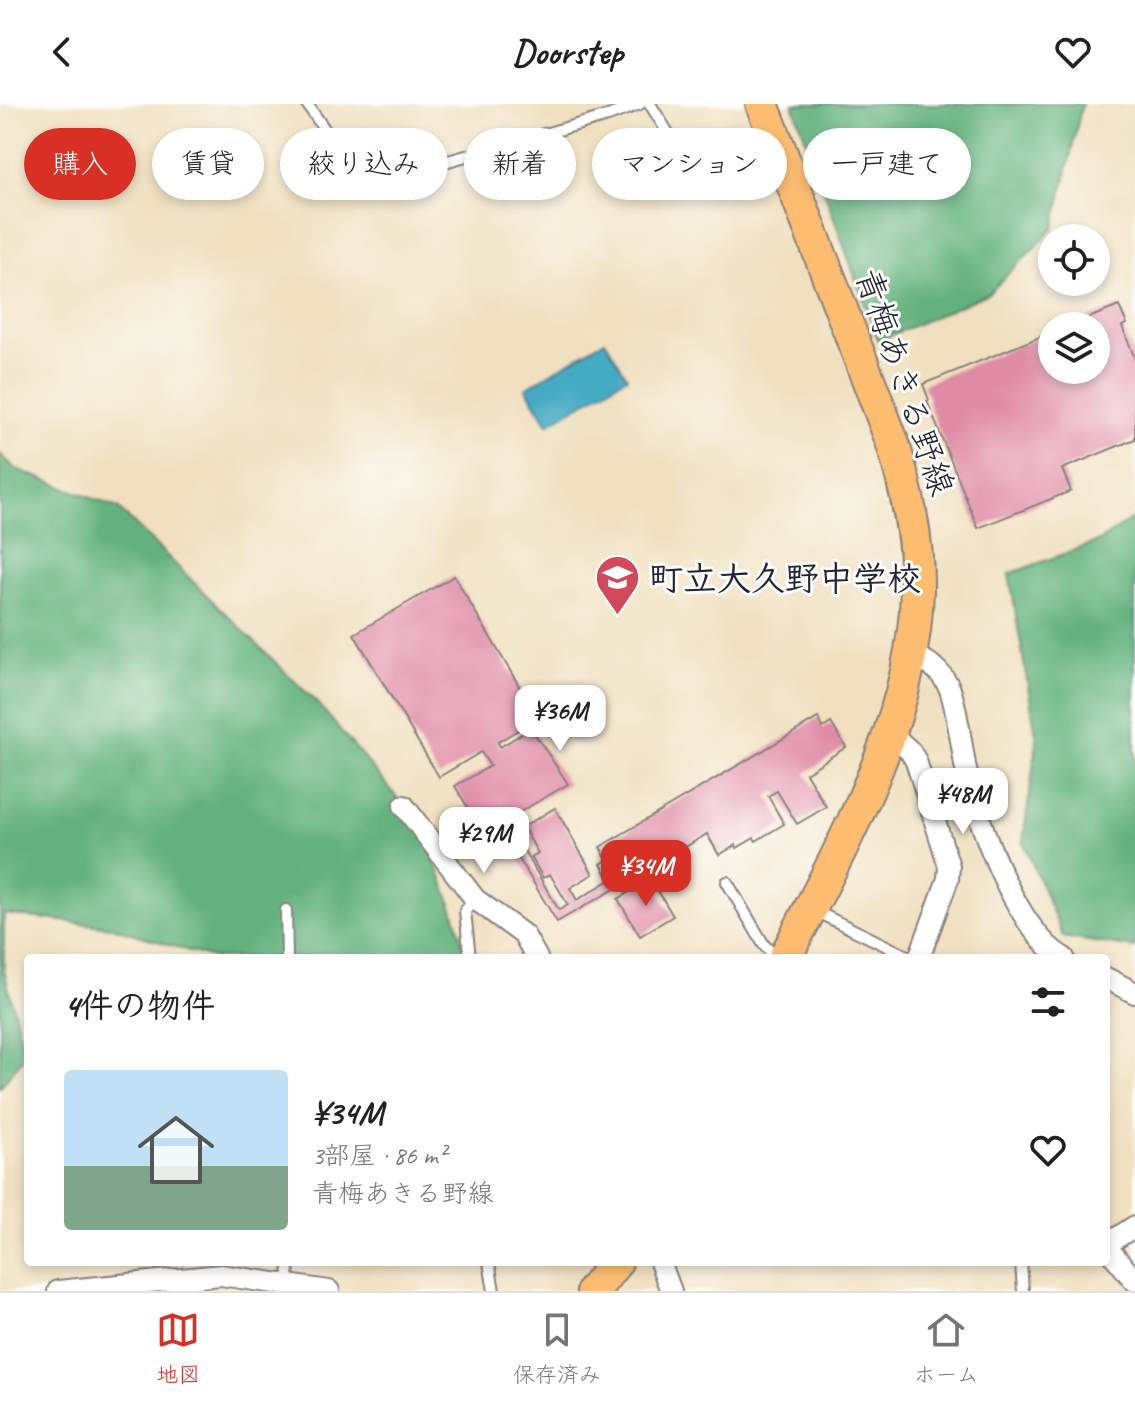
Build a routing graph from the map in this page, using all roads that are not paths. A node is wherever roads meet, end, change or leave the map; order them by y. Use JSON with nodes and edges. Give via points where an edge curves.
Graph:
{"nodes":[{"id":1,"x":307,"y":104,"type":"edge"},
{"id":2,"x":640,"y":104,"type":"edge"},
{"id":3,"x":650,"y":104,"type":"edge"},
{"id":4,"x":762,"y":104,"type":"edge"},
{"id":5,"x":665,"y":128,"type":"edge"},
{"id":6,"x":911,"y":653,"type":"junction"},
{"id":7,"x":890,"y":733,"type":"junction"},
{"id":8,"x":404,"y":806,"type":"dead end"},
{"id":9,"x":727,"y":882,"type":"dead end"},
{"id":10,"x":475,"y":899,"type":"junction"},
{"id":11,"x":810,"y":909,"type":"junction"},
{"id":12,"x":286,"y":910,"type":"dead end"},
{"id":13,"x":287,"y":954,"type":"edge"},
{"id":14,"x":470,"y":954,"type":"edge"},
{"id":15,"x":535,"y":954,"type":"edge"},
{"id":16,"x":773,"y":954,"type":"edge"},
{"id":17,"x":787,"y":954,"type":"edge"},
{"id":18,"x":903,"y":954,"type":"edge"},
{"id":19,"x":920,"y":954,"type":"edge"},
{"id":20,"x":1059,"y":954,"type":"edge"},
{"id":21,"x":1110,"y":980,"type":"edge"},
{"id":22,"x":1135,"y":993,"type":"edge"},
{"id":23,"x":1135,"y":1226,"type":"edge"},
{"id":24,"x":1110,"y":1242,"type":"edge"},
{"id":25,"x":1110,"y":1250,"type":"edge"},
{"id":26,"x":289,"y":1266,"type":"edge"},
{"id":27,"x":490,"y":1266,"type":"edge"},
{"id":28,"x":613,"y":1266,"type":"edge"},
{"id":29,"x":662,"y":1266,"type":"edge"},
{"id":30,"x":1021,"y":1266,"type":"edge"},
{"id":31,"x":1135,"y":1281,"type":"edge"},
{"id":32,"x":288,"y":1285,"type":"junction"},
{"id":33,"x":58,"y":1291,"type":"edge"},
{"id":34,"x":329,"y":1291,"type":"edge"},
{"id":35,"x":494,"y":1291,"type":"edge"},
{"id":36,"x":593,"y":1291,"type":"edge"},
{"id":37,"x":671,"y":1291,"type":"edge"},
{"id":38,"x":1023,"y":1291,"type":"edge"}],
"edges":[{"from":1,"to":2,"type":"lane","via":[[363,185]]},
{"from":3,"to":5,"type":"lane"},
{"from":4,"to":6,"type":"main road","name":"青梅あきる野線","via":[[905,485],[916,556]]},
{"from":6,"to":7,"type":"main road","name":"青梅あきる野線"},
{"from":6,"to":20,"type":"street","via":[[933,665],[949,686],[984,831],[1030,925]]},
{"from":7,"to":11,"type":"main road","name":"青梅あきる野線"},
{"from":7,"to":19,"type":"street","via":[[916,761],[949,866]]},
{"from":8,"to":10,"type":"street"},
{"from":9,"to":16,"type":"lane"},
{"from":10,"to":14,"type":"lane","via":[[465,911]]},
{"from":10,"to":15,"type":"street","via":[[524,935]]},
{"from":11,"to":17,"type":"main road","name":"青梅あきる野線"},
{"from":11,"to":18,"type":"lane"},
{"from":12,"to":13,"type":"lane"},
{"from":21,"to":22,"type":"street"},
{"from":23,"to":24,"type":"street"},
{"from":25,"to":31,"type":"street"},
{"from":26,"to":32,"type":"lane"},
{"from":27,"to":35,"type":"lane"},
{"from":28,"to":36,"type":"main road"},
{"from":29,"to":37,"type":"street"},
{"from":30,"to":38,"type":"lane"},
{"from":32,"to":33,"type":"street","via":[[221,1275]]},
{"from":32,"to":34,"type":"street"}]}
